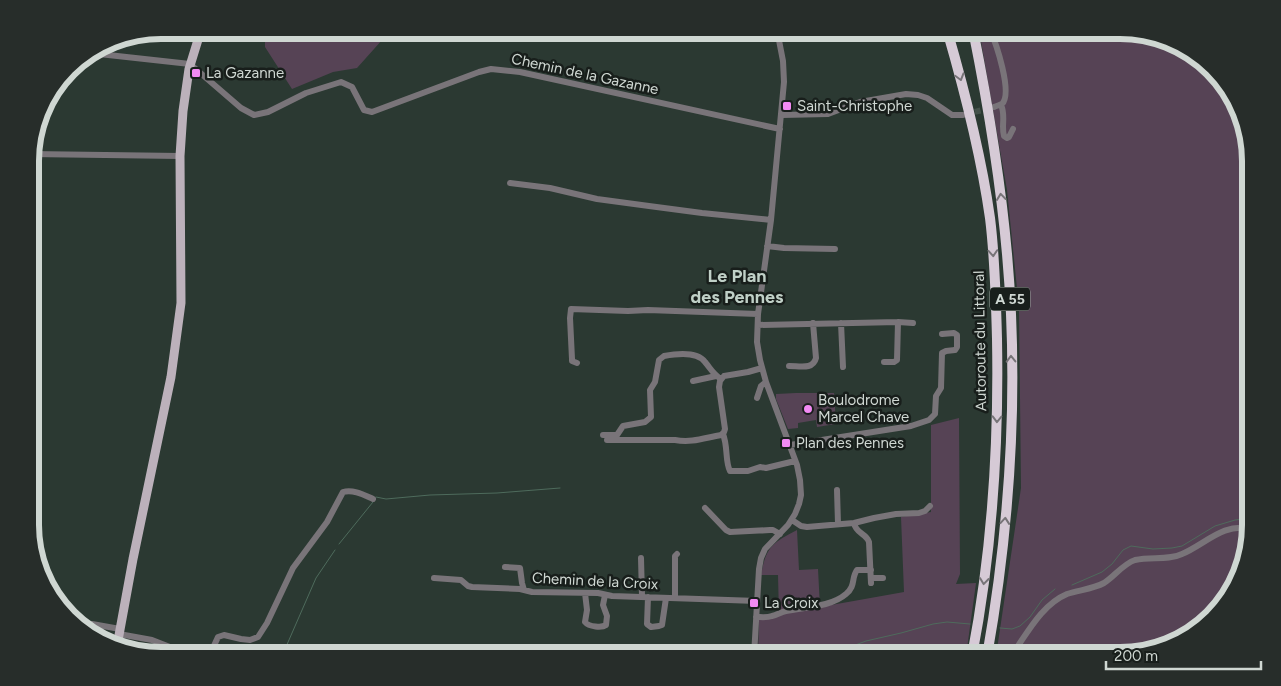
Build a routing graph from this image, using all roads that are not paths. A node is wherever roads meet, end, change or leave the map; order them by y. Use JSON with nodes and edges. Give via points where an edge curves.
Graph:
{"nodes":[{"id":1,"x":198,"y":39,"type":"edge"},
{"id":2,"x":779,"y":39,"type":"edge"},
{"id":3,"x":949,"y":39,"type":"edge"},
{"id":4,"x":975,"y":39,"type":"edge"},
{"id":5,"x":993,"y":39,"type":"edge"},
{"id":6,"x":101,"y":54,"type":"edge"},
{"id":7,"x":190,"y":64,"type":"junction"},
{"id":8,"x":782,"y":115,"type":"junction"},
{"id":9,"x":963,"y":115,"type":"tunnel mouth"},
{"id":10,"x":1013,"y":128,"type":"dead end"},
{"id":11,"x":780,"y":129,"type":"junction"},
{"id":12,"x":39,"y":154,"type":"edge"},
{"id":13,"x":180,"y":156,"type":"junction"},
{"id":14,"x":510,"y":184,"type":"dead end"},
{"id":15,"x":771,"y":220,"type":"junction"},
{"id":16,"x":767,"y":246,"type":"junction"},
{"id":17,"x":835,"y":249,"type":"dead end"},
{"id":18,"x":758,"y":314,"type":"junction"},
{"id":19,"x":898,"y":322,"type":"junction"},
{"id":20,"x":815,"y":323,"type":"junction"},
{"id":21,"x":841,"y":323,"type":"junction"},
{"id":22,"x":913,"y":323,"type":"dead end"},
{"id":23,"x":758,"y":325,"type":"junction"},
{"id":24,"x":942,"y":334,"type":"dead end"},
{"id":25,"x":884,"y":362,"type":"dead end"},
{"id":26,"x":577,"y":363,"type":"dead end"},
{"id":27,"x":820,"y":363,"type":"dead end"},
{"id":28,"x":789,"y":366,"type":"dead end"},
{"id":29,"x":844,"y":367,"type":"dead end"},
{"id":30,"x":762,"y":368,"type":"junction"},
{"id":31,"x":718,"y":377,"type":"junction"},
{"id":32,"x":693,"y":381,"type":"dead end"},
{"id":33,"x":766,"y":382,"type":"junction"},
{"id":34,"x":757,"y":398,"type":"dead end"},
{"id":35,"x":723,"y":434,"type":"junction"},
{"id":36,"x":790,"y":445,"type":"junction"},
{"id":37,"x":795,"y":461,"type":"junction"},
{"id":38,"x":837,"y":490,"type":"dead end"},
{"id":39,"x":373,"y":499,"type":"dead end"},
{"id":40,"x":930,"y":506,"type":"dead end"},
{"id":41,"x":705,"y":508,"type":"dead end"},
{"id":42,"x":792,"y":520,"type":"junction"},
{"id":43,"x":854,"y":523,"type":"junction"},
{"id":44,"x":838,"y":524,"type":"junction"},
{"id":45,"x":1242,"y":527,"type":"edge"},
{"id":46,"x":780,"y":534,"type":"junction"},
{"id":47,"x":677,"y":554,"type":"dead end"},
{"id":48,"x":641,"y":558,"type":"dead end"},
{"id":49,"x":505,"y":567,"type":"dead end"},
{"id":50,"x":871,"y":570,"type":"junction"},
{"id":51,"x":434,"y":578,"type":"dead end"},
{"id":52,"x":883,"y":578,"type":"dead end"},
{"id":53,"x":524,"y":590,"type":"junction"},
{"id":54,"x":585,"y":593,"type":"junction"},
{"id":55,"x":605,"y":595,"type":"junction"},
{"id":56,"x":645,"y":596,"type":"junction"},
{"id":57,"x":666,"y":598,"type":"junction"},
{"id":58,"x":675,"y":598,"type":"junction"},
{"id":59,"x":756,"y":601,"type":"junction"},
{"id":60,"x":756,"y":617,"type":"junction"},
{"id":61,"x":91,"y":625,"type":"edge"},
{"id":62,"x":120,"y":632,"type":"junction"},
{"id":63,"x":118,"y":640,"type":"edge"},
{"id":64,"x":170,"y":647,"type":"edge"},
{"id":65,"x":213,"y":647,"type":"edge"},
{"id":66,"x":754,"y":647,"type":"edge"},
{"id":67,"x":973,"y":647,"type":"edge"},
{"id":68,"x":988,"y":647,"type":"edge"},
{"id":69,"x":1017,"y":647,"type":"edge"}],
"edges":[{"from":1,"to":7,"type":"main road"},
{"from":2,"to":8,"type":"street","via":[[784,72]]},
{"from":3,"to":67,"type":"highway","name":"Autoroute du Littoral","number":"A 55","one_way":true,"via":[[965,92],[985,186],[993,244],[996,309],[998,371],[994,485]]},
{"from":68,"to":4,"type":"highway","name":"Autoroute du Littoral","number":"A 55","one_way":true,"via":[[1009,484],[1011,314],[1000,186]]},
{"from":5,"to":10,"type":"street","via":[[1004,72],[1004,97],[998,106],[1004,112],[1004,136],[1007,138]]},
{"from":6,"to":7,"type":"street"},
{"from":7,"to":11,"type":"street","name":"Chemin de la Gazanne","via":[[241,108],[254,115],[341,82],[352,87],[364,110],[372,112],[491,69],[520,72]]},
{"from":7,"to":13,"type":"main road"},
{"from":8,"to":9,"type":"street","via":[[828,114],[860,102],[906,94],[927,98],[952,115]]},
{"from":8,"to":11,"type":"street"},
{"from":11,"to":15,"type":"street"},
{"from":12,"to":13,"type":"street"},
{"from":13,"to":62,"type":"main road","via":[[181,303],[171,377]]},
{"from":14,"to":15,"type":"street","via":[[550,188],[597,199]]},
{"from":15,"to":16,"type":"street"},
{"from":16,"to":17,"type":"street"},
{"from":16,"to":18,"type":"street"},
{"from":18,"to":23,"type":"street"},
{"from":18,"to":26,"type":"street","via":[[572,309],[572,361]]},
{"from":19,"to":21,"type":"street"},
{"from":19,"to":22,"type":"street"},
{"from":19,"to":25,"type":"street","via":[[897,360]]},
{"from":20,"to":21,"type":"street"},
{"from":20,"to":23,"type":"street"},
{"from":20,"to":27,"type":"street"},
{"from":20,"to":28,"type":"street","via":[[815,363]]},
{"from":21,"to":29,"type":"street"},
{"from":23,"to":30,"type":"street","via":[[757,342]]},
{"from":24,"to":36,"type":"street","via":[[957,335],[957,347],[942,354],[941,388],[932,418],[911,426]]},
{"from":30,"to":31,"type":"street"},
{"from":30,"to":33,"type":"street"},
{"from":31,"to":32,"type":"street"},
{"from":31,"to":35,"type":"street"},
{"from":31,"to":35,"type":"street","via":[[700,357],[690,354],[664,356],[659,360],[650,393],[649,420],[623,426],[618,434],[605,438],[692,442]]},
{"from":33,"to":34,"type":"street"},
{"from":33,"to":36,"type":"street"},
{"from":35,"to":37,"type":"street","via":[[728,470],[748,471]]},
{"from":36,"to":37,"type":"street"},
{"from":37,"to":42,"type":"street","via":[[801,495]]},
{"from":38,"to":44,"type":"street"},
{"from":39,"to":65,"type":"street","via":[[343,492],[327,522],[293,568],[258,637],[250,640],[224,635],[218,637]]},
{"from":40,"to":43,"type":"street","via":[[922,512]]},
{"from":41,"to":46,"type":"street","via":[[728,532],[773,530]]},
{"from":42,"to":44,"type":"street","via":[[807,527]]},
{"from":42,"to":46,"type":"street"},
{"from":43,"to":44,"type":"street"},
{"from":43,"to":50,"type":"street","via":[[856,530],[869,540]]},
{"from":45,"to":69,"type":"street","via":[[1219,533],[1190,551],[1173,557],[1135,560],[1097,586],[1056,600],[1041,614]]},
{"from":46,"to":59,"type":"street","via":[[761,558]]},
{"from":47,"to":58,"type":"street","via":[[674,556]]},
{"from":48,"to":56,"type":"street"},
{"from":49,"to":53,"type":"street","via":[[520,568]]},
{"from":50,"to":52,"type":"street","via":[[871,580]]},
{"from":50,"to":60,"type":"street","via":[[856,571],[850,590],[831,603]]},
{"from":51,"to":53,"type":"street","name":"Chemin de la Croix","via":[[458,579],[472,587]]},
{"from":53,"to":54,"type":"street","name":"Chemin de la Croix"},
{"from":54,"to":55,"type":"street","name":"Chemin de la Croix"},
{"from":54,"to":55,"type":"street","via":[[585,622],[589,625],[606,624]]},
{"from":55,"to":56,"type":"street","name":"Chemin de la Croix"},
{"from":56,"to":57,"type":"street","name":"Chemin de la Croix"},
{"from":56,"to":57,"type":"street","via":[[647,624],[651,627],[662,624]]},
{"from":57,"to":58,"type":"street","name":"Chemin de la Croix"},
{"from":58,"to":59,"type":"street","name":"Chemin de la Croix"},
{"from":59,"to":60,"type":"street"},
{"from":60,"to":66,"type":"street"},
{"from":61,"to":62,"type":"street"},
{"from":62,"to":63,"type":"main road"},
{"from":62,"to":64,"type":"street"}]}
